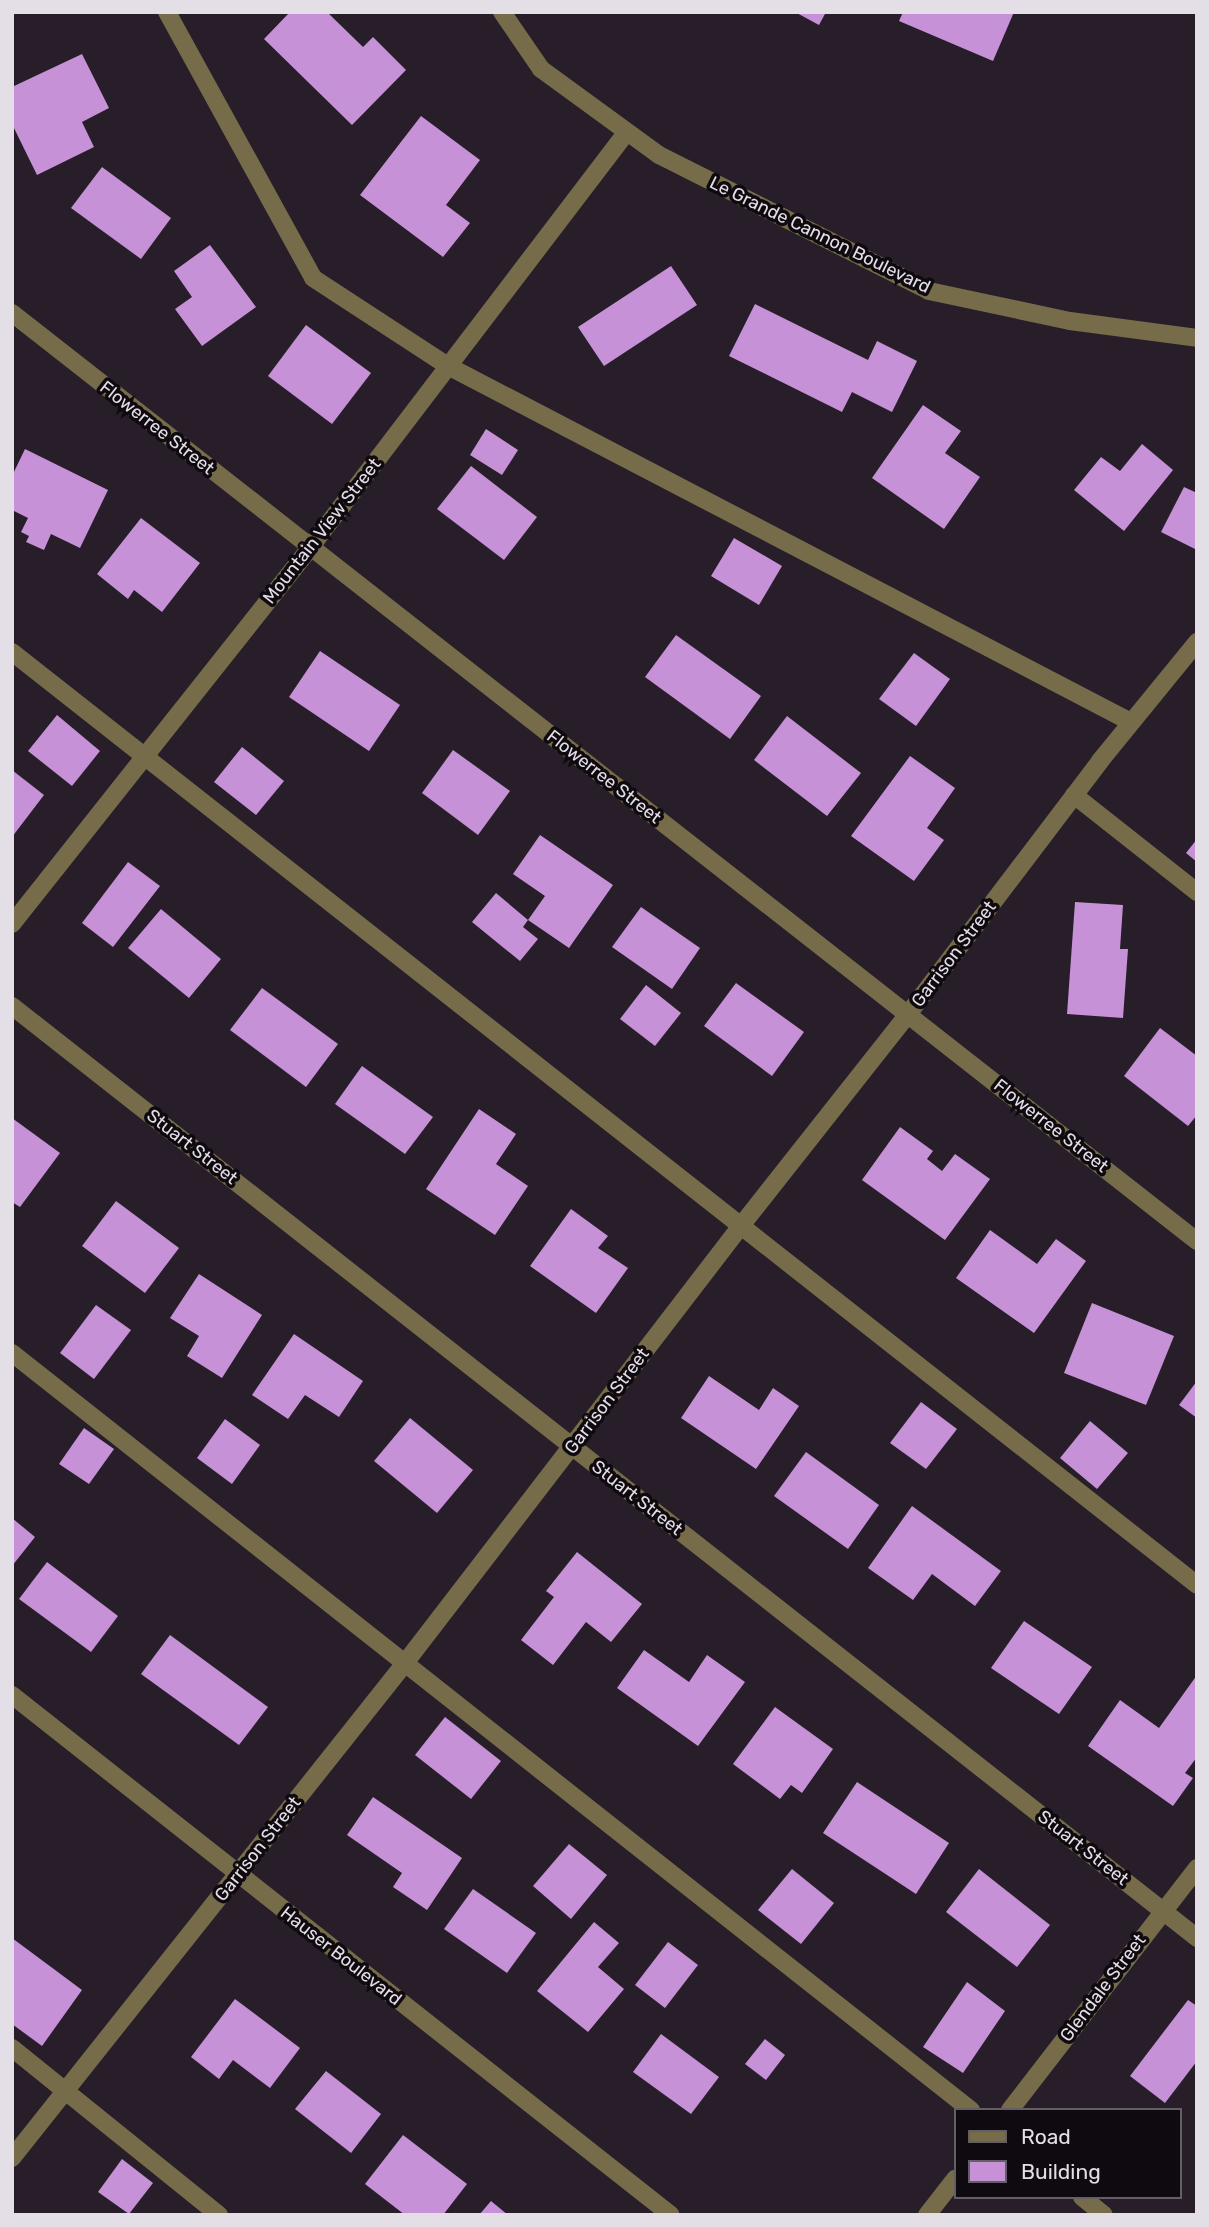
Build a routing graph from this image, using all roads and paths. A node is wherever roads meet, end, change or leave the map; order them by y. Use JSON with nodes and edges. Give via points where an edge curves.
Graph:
{"nodes":[{"id":1,"x":167,"y":12,"type":"edge"},
{"id":2,"x":502,"y":12,"type":"edge"},
{"id":3,"x":626,"y":133,"type":"junction"},
{"id":4,"x":13,"y":313,"type":"edge"},
{"id":5,"x":1197,"y":338,"type":"edge"},
{"id":6,"x":449,"y":366,"type":"junction"},
{"id":7,"x":309,"y":549,"type":"junction"},
{"id":8,"x":1197,"y":642,"type":"edge"},
{"id":9,"x":12,"y":652,"type":"edge"},
{"id":10,"x":1131,"y":722,"type":"junction"},
{"id":11,"x":145,"y":756,"type":"junction"},
{"id":12,"x":1074,"y":795,"type":"junction"},
{"id":13,"x":1197,"y":892,"type":"edge"},
{"id":14,"x":12,"y":924,"type":"edge"},
{"id":15,"x":12,"y":1006,"type":"edge"},
{"id":16,"x":909,"y":1013,"type":"junction"},
{"id":17,"x":740,"y":1227,"type":"junction"},
{"id":18,"x":1197,"y":1241,"type":"edge"},
{"id":19,"x":12,"y":1353,"type":"edge"},
{"id":20,"x":572,"y":1447,"type":"junction"},
{"id":21,"x":1197,"y":1585,"type":"edge"},
{"id":22,"x":405,"y":1663,"type":"junction"},
{"id":23,"x":12,"y":1695,"type":"edge"},
{"id":24,"x":1197,"y":1868,"type":"edge"},
{"id":25,"x":238,"y":1875,"type":"junction"},
{"id":26,"x":1163,"y":1911,"type":"junction"},
{"id":27,"x":1197,"y":1938,"type":"edge"},
{"id":28,"x":12,"y":2048,"type":"edge"},
{"id":29,"x":65,"y":2092,"type":"junction"},
{"id":30,"x":968,"y":2108,"type":"edge"},
{"id":31,"x":1012,"y":2108,"type":"edge"},
{"id":32,"x":12,"y":2158,"type":"edge"},
{"id":33,"x":954,"y":2180,"type":"edge"},
{"id":34,"x":1084,"y":2199,"type":"edge"},
{"id":35,"x":219,"y":2215,"type":"edge"},
{"id":36,"x":671,"y":2215,"type":"edge"},
{"id":37,"x":926,"y":2215,"type":"edge"},
{"id":38,"x":1104,"y":2215,"type":"edge"}],
"edges":[{"from":1,"to":6,"type":"street","via":[[313,278]]},
{"from":2,"to":3,"type":"street","name":"Le Grande Cannon Boulevard","via":[[541,69]]},
{"from":3,"to":5,"type":"street","name":"Le Grande Cannon Boulevard","via":[[659,155],[929,291],[1070,321]]},
{"from":3,"to":6,"type":"street","name":"Mountain View Street"},
{"from":4,"to":7,"type":"street","name":"Flowerree Street"},
{"from":6,"to":7,"type":"street","name":"Mountain View Street"},
{"from":6,"to":10,"type":"street"},
{"from":7,"to":11,"type":"street","name":"Mountain View Street"},
{"from":7,"to":16,"type":"street","name":"Flowerree Street"},
{"from":8,"to":10,"type":"street","name":"Garrison Street"},
{"from":9,"to":11,"type":"street"},
{"from":10,"to":12,"type":"street","name":"Garrison Street"},
{"from":11,"to":14,"type":"street","name":"Mountain View Street"},
{"from":11,"to":17,"type":"street"},
{"from":12,"to":13,"type":"street"},
{"from":12,"to":16,"type":"street","name":"Garrison Street"},
{"from":15,"to":20,"type":"street","name":"Stuart Street"},
{"from":16,"to":17,"type":"street","name":"Garrison Street"},
{"from":16,"to":18,"type":"street","name":"Flowerree Street"},
{"from":17,"to":20,"type":"street","name":"Garrison Street"},
{"from":17,"to":21,"type":"street"},
{"from":19,"to":22,"type":"street"},
{"from":20,"to":22,"type":"street","name":"Garrison Street"},
{"from":20,"to":26,"type":"street","name":"Stuart Street"},
{"from":22,"to":25,"type":"street","name":"Garrison Street"},
{"from":22,"to":30,"type":"street"},
{"from":23,"to":25,"type":"street","name":"Hauser Boulevard"},
{"from":24,"to":26,"type":"street","name":"Glendale Street"},
{"from":25,"to":29,"type":"street","name":"Garrison Street"},
{"from":25,"to":36,"type":"street","name":"Hauser Boulevard"},
{"from":26,"to":27,"type":"street","name":"Stuart Street"},
{"from":26,"to":31,"type":"street","name":"Glendale Street"},
{"from":28,"to":29,"type":"street"},
{"from":29,"to":32,"type":"street","name":"Garrison Street"},
{"from":29,"to":35,"type":"street"},
{"from":33,"to":37,"type":"street"},
{"from":34,"to":38,"type":"street"}]}
